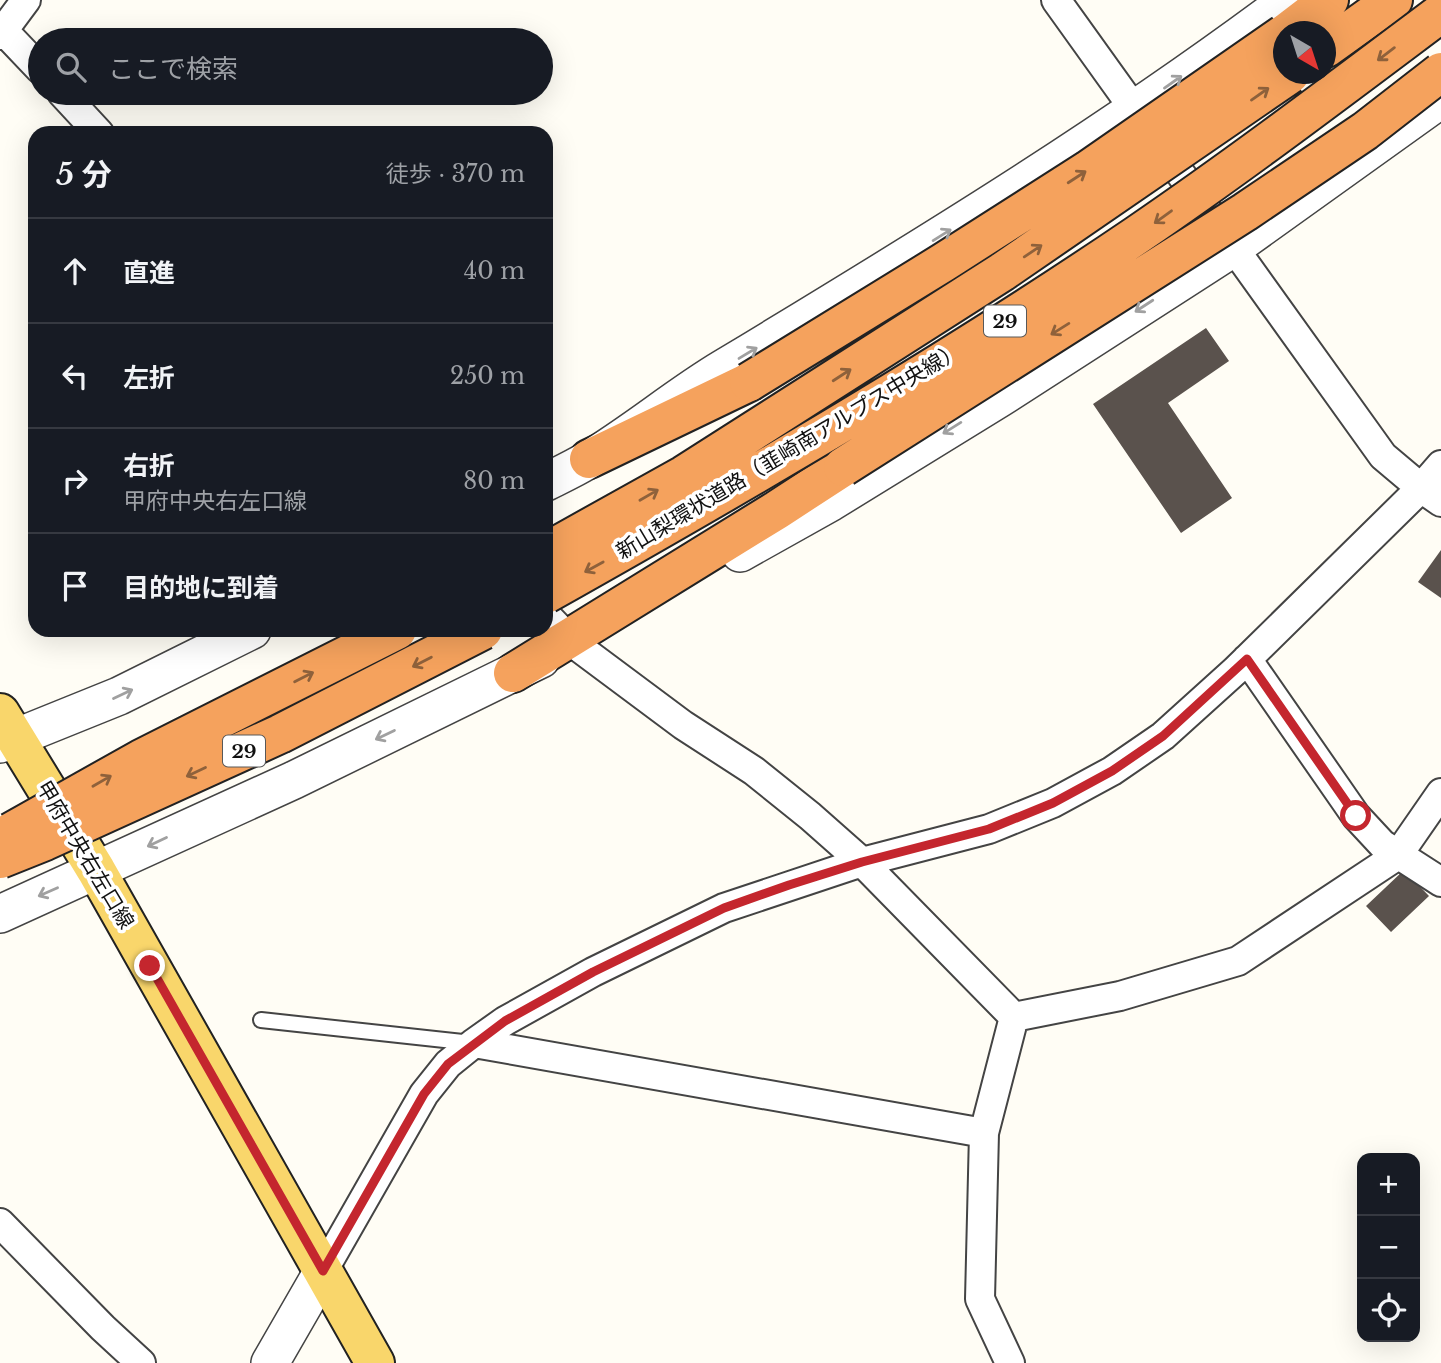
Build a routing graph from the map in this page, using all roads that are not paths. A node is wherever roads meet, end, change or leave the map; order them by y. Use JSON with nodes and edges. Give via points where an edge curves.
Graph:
{"nodes":[{"id":1,"x":26,"y":0,"type":"edge"},
{"id":2,"x":1056,"y":0,"type":"edge"},
{"id":3,"x":1288,"y":0,"type":"edge"},
{"id":4,"x":1329,"y":0,"type":"edge"},
{"id":5,"x":1393,"y":0,"type":"edge"},
{"id":6,"x":1441,"y":13,"type":"edge"},
{"id":7,"x":1301,"y":21,"type":"edge"},
{"id":8,"x":1,"y":30,"type":"edge"},
{"id":9,"x":1336,"y":40,"type":"edge"},
{"id":10,"x":1273,"y":41,"type":"edge"},
{"id":11,"x":28,"y":57,"type":"edge"},
{"id":12,"x":1441,"y":72,"type":"edge"},
{"id":13,"x":1275,"y":84,"type":"edge"},
{"id":14,"x":1441,"y":99,"type":"edge"},
{"id":15,"x":73,"y":105,"type":"edge"},
{"id":16,"x":1134,"y":109,"type":"junction"},
{"id":17,"x":93,"y":126,"type":"edge"},
{"id":18,"x":1233,"y":248,"type":"junction"},
{"id":19,"x":589,"y":459,"type":"junction"},
{"id":20,"x":1441,"y":465,"type":"edge"},
{"id":21,"x":553,"y":478,"type":"edge"},
{"id":22,"x":1431,"y":495,"type":"edge"},
{"id":23,"x":553,"y":548,"type":"edge"},
{"id":24,"x":553,"y":590,"type":"edge"},
{"id":25,"x":563,"y":632,"type":"edge"},
{"id":26,"x":238,"y":637,"type":"edge"},
{"id":27,"x":383,"y":637,"type":"edge"},
{"id":28,"x":469,"y":637,"type":"edge"},
{"id":29,"x":1247,"y":659,"type":"junction"},
{"id":30,"x":513,"y":673,"type":"joint"},
{"id":31,"x":5,"y":731,"type":"edge"},
{"id":32,"x":1441,"y":793,"type":"edge"},
{"id":33,"x":0,"y":839,"type":"edge"},
{"id":34,"x":1398,"y":855,"type":"junction"},
{"id":35,"x":0,"y":859,"type":"edge"},
{"id":36,"x":862,"y":862,"type":"junction"},
{"id":37,"x":96,"y":870,"type":"junction"},
{"id":38,"x":1441,"y":882,"type":"edge"},
{"id":39,"x":0,"y":914,"type":"edge"},
{"id":40,"x":1014,"y":1017,"type":"junction"},
{"id":41,"x":261,"y":1020,"type":"dead end"},
{"id":42,"x":474,"y":1043,"type":"junction"},
{"id":43,"x":984,"y":1133,"type":"junction"},
{"id":44,"x":0,"y":1223,"type":"edge"},
{"id":45,"x":323,"y":1271,"type":"junction"},
{"id":46,"x":141,"y":1363,"type":"edge"},
{"id":47,"x":270,"y":1363,"type":"edge"},
{"id":48,"x":375,"y":1363,"type":"edge"},
{"id":49,"x":1010,"y":1363,"type":"edge"}],
"edges":[{"from":1,"to":8,"type":"street"},
{"from":2,"to":16,"type":"street"},
{"from":16,"to":3,"type":"street","one_way":true},
{"from":4,"to":7,"type":"highway"},
{"from":5,"to":9,"type":"highway"},
{"from":6,"to":24,"type":"highway","name":"新山梨環状道路（韮崎南アルプス中央線）","number":"29","one_way":true,"bridge":true,"via":[[1138,234],[1035,301],[823,435]]},
{"from":8,"to":11,"type":"street"},
{"from":19,"to":10,"type":"highway","one_way":true,"bridge":true,"via":[[749,382],[1088,170]]},
{"from":12,"to":25,"type":"highway","one_way":true,"bridge":true,"via":[[1365,131],[1245,212],[777,510]]},
{"from":23,"to":13,"type":"highway","name":"新山梨環状道路（韮崎南アルプス中央線）","number":"29","one_way":true,"bridge":true,"via":[[684,475],[1002,272]]},
{"from":14,"to":18,"type":"street"},
{"from":15,"to":17,"type":"street"},
{"from":16,"to":18,"type":"street"},
{"from":19,"to":16,"type":"street","one_way":true,"via":[[720,370],[857,288]]},
{"from":18,"to":22,"type":"street","via":[[1383,456]]},
{"from":18,"to":25,"type":"street","one_way":true,"via":[[831,502],[661,597]]},
{"from":19,"to":21,"type":"street"},
{"from":20,"to":22,"type":"street"},
{"from":22,"to":29,"type":"street"},
{"from":25,"to":30,"type":"highway"},
{"from":25,"to":36,"type":"street","via":[[682,724],[754,771]]},
{"from":31,"to":26,"type":"street","one_way":true,"via":[[119,696]]},
{"from":33,"to":27,"type":"highway","number":"29","one_way":true,"bridge":true,"via":[[141,758]]},
{"from":28,"to":35,"type":"highway","number":"29","one_way":true,"bridge":true,"via":[[280,734]]},
{"from":29,"to":34,"type":"street","via":[[1356,816]]},
{"from":29,"to":36,"type":"street","via":[[1163,736],[1053,803],[989,829]]},
{"from":30,"to":37,"type":"street","one_way":true},
{"from":31,"to":37,"type":"main road","name":"甲府中央右左口線"},
{"from":32,"to":34,"type":"street"},
{"from":34,"to":38,"type":"street"},
{"from":34,"to":40,"type":"street","via":[[1238,961],[1120,996]]},
{"from":36,"to":40,"type":"street"},
{"from":36,"to":42,"type":"street","via":[[724,908],[593,972]]},
{"from":37,"to":39,"type":"street","one_way":true},
{"from":37,"to":45,"type":"main road","name":"甲府中央右左口線"},
{"from":40,"to":43,"type":"street"},
{"from":41,"to":42,"type":"lane"},
{"from":42,"to":43,"type":"street"},
{"from":42,"to":45,"type":"street","via":[[448,1064],[424,1094]]},
{"from":43,"to":49,"type":"street","via":[[980,1299]]},
{"from":44,"to":46,"type":"street"},
{"from":45,"to":47,"type":"street"},
{"from":45,"to":48,"type":"main road","name":"甲府中央右左口線"}]}
